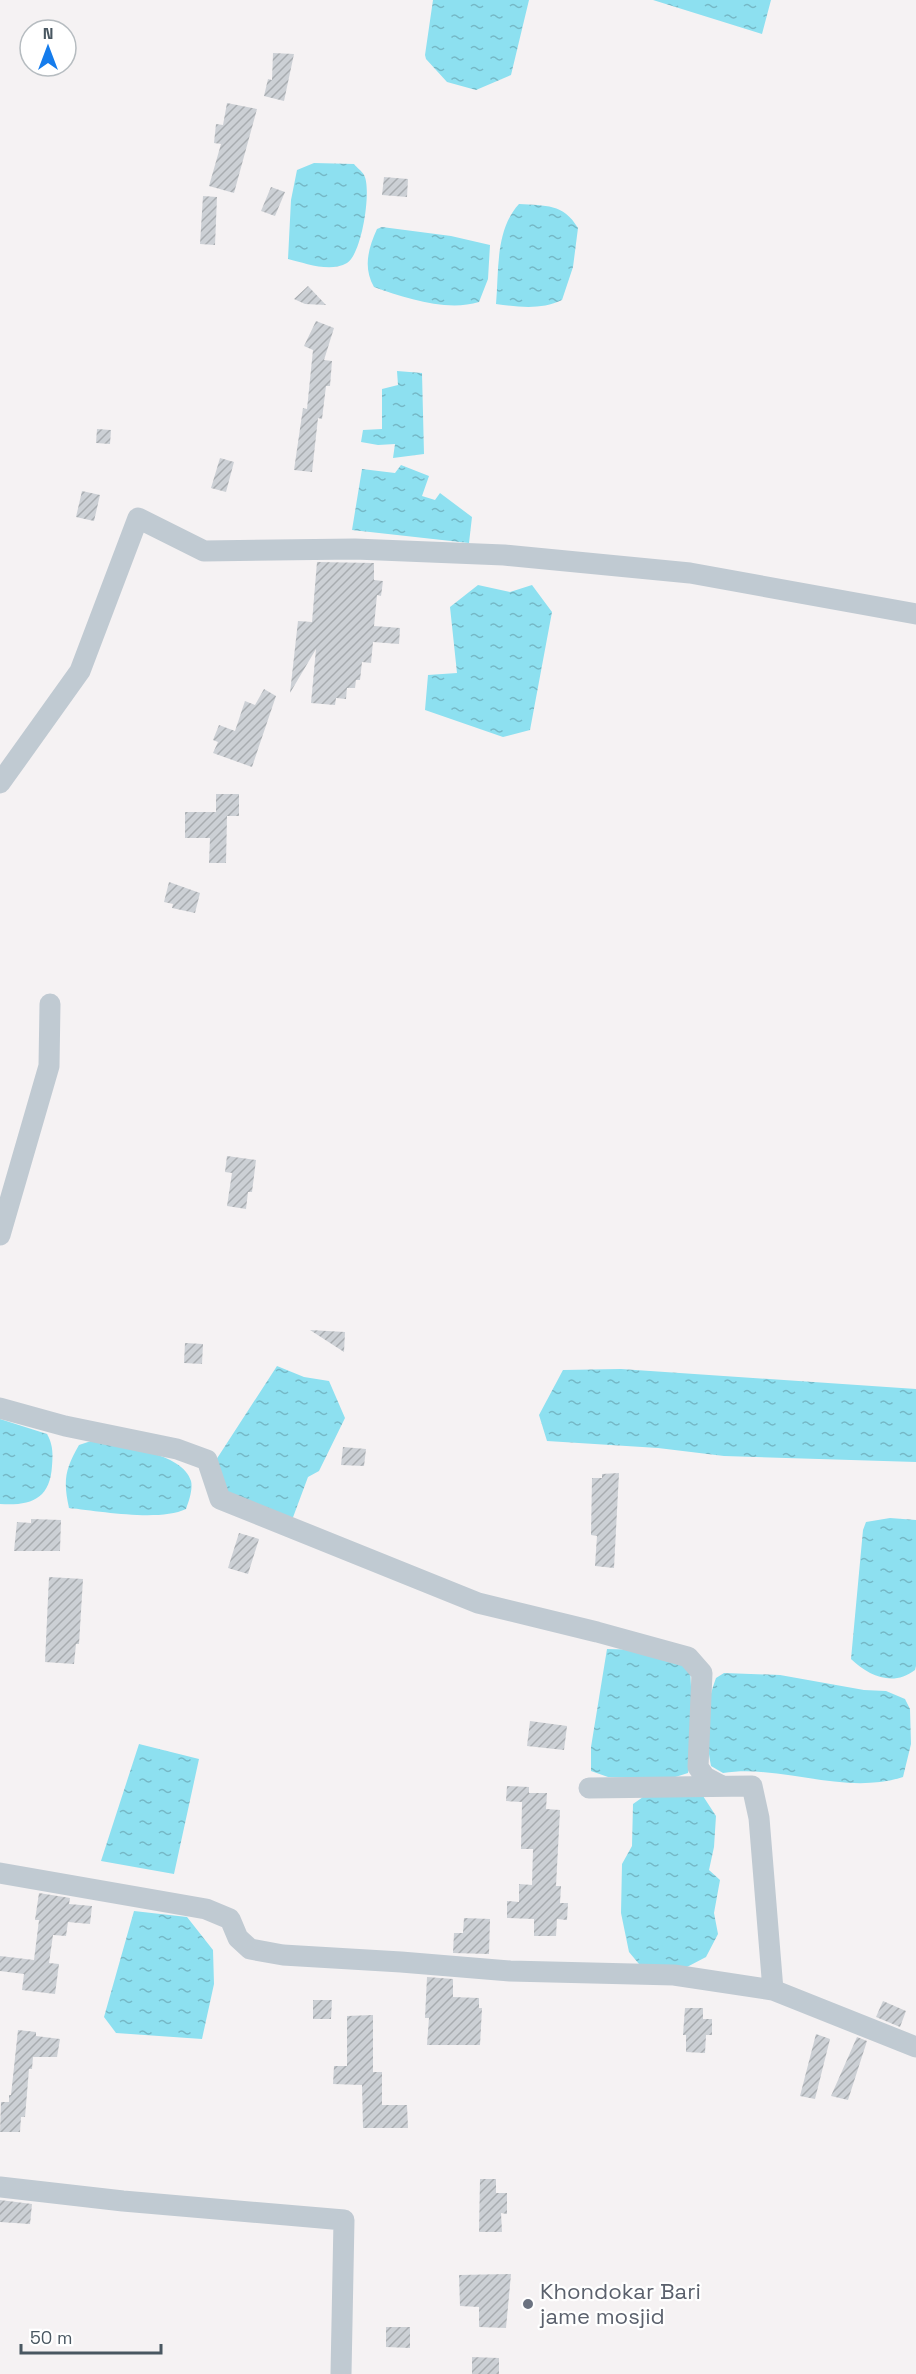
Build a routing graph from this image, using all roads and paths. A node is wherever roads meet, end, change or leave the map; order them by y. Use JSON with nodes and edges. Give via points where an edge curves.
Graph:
{"nodes":[{"id":1,"x":916,"y":614,"type":"edge"},
{"id":2,"x":0,"y":783,"type":"edge"},
{"id":3,"x":50,"y":1004,"type":"dead end"},
{"id":4,"x":0,"y":1234,"type":"edge"},
{"id":5,"x":0,"y":1408,"type":"edge"},
{"id":6,"x":722,"y":1786,"type":"junction"},
{"id":7,"x":589,"y":1788,"type":"dead end"},
{"id":8,"x":0,"y":1873,"type":"edge"},
{"id":9,"x":773,"y":1990,"type":"junction"},
{"id":10,"x":916,"y":2047,"type":"edge"},
{"id":11,"x":0,"y":2187,"type":"edge"},
{"id":12,"x":341,"y":2374,"type":"edge"}],
"edges":[{"from":1,"to":2,"type":"street","via":[[690,573],[504,555],[355,549],[204,551],[138,518],[80,671]]},
{"from":3,"to":4,"type":"street","via":[[49,1066]]},
{"from":5,"to":6,"type":"street","via":[[177,1449],[207,1461],[220,1500],[303,1534],[478,1603],[688,1657],[702,1673],[698,1767],[705,1777]]},
{"from":6,"to":7,"type":"street"},
{"from":6,"to":9,"type":"street","via":[[752,1786],[759,1818]]},
{"from":8,"to":9,"type":"street","via":[[206,1909],[230,1919],[238,1938],[250,1949],[272,1953],[510,1971],[674,1975]]},
{"from":9,"to":10,"type":"street"},
{"from":11,"to":12,"type":"street","via":[[344,2220]]}]}
